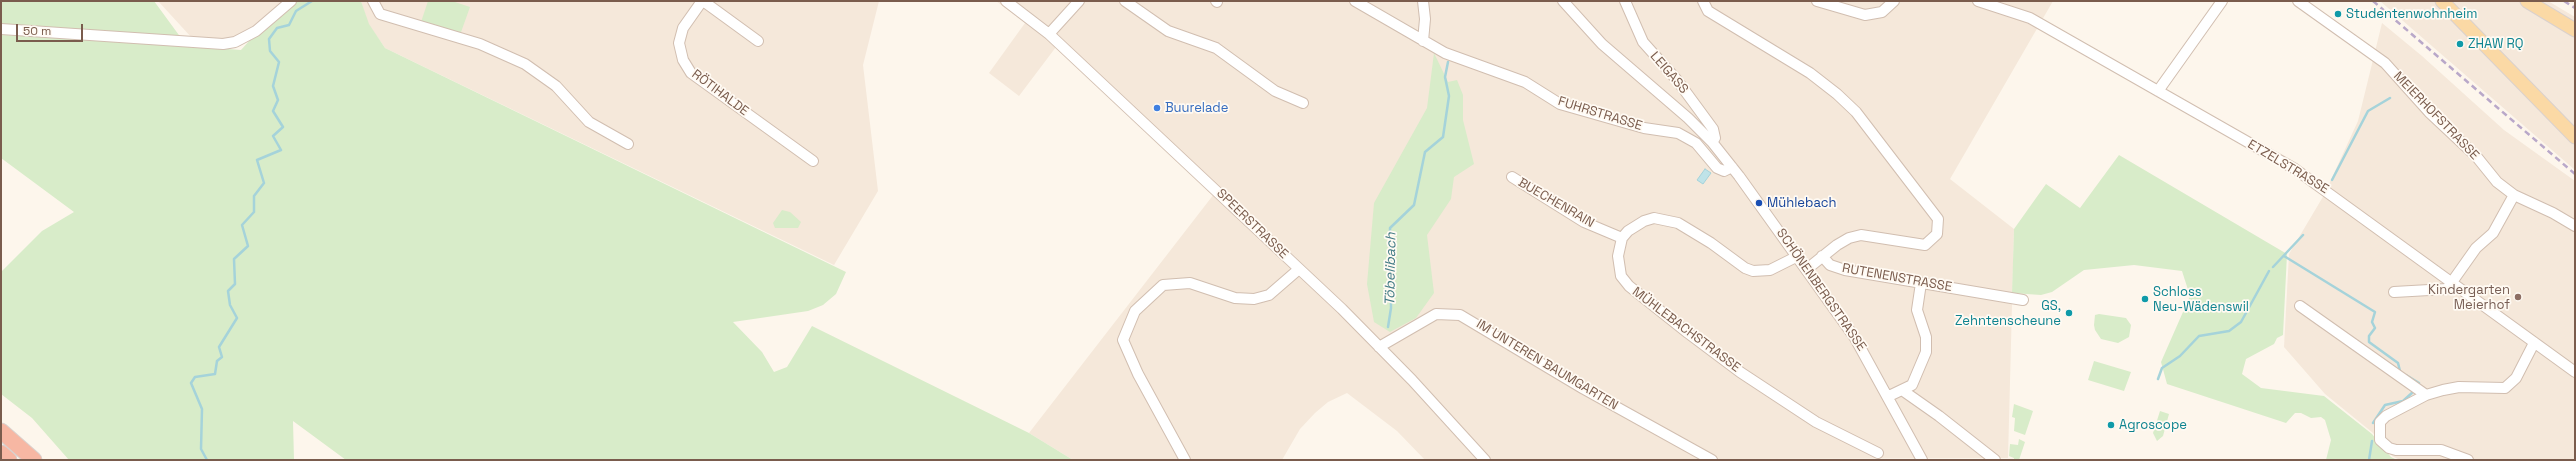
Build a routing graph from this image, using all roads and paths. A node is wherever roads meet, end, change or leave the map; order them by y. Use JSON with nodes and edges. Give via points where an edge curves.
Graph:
{"nodes":[{"id":1,"x":291,"y":1,"type":"edge"},
{"id":2,"x":373,"y":1,"type":"edge"},
{"id":3,"x":702,"y":1,"type":"edge"},
{"id":4,"x":1006,"y":1,"type":"edge"},
{"id":5,"x":1079,"y":1,"type":"edge"},
{"id":6,"x":1125,"y":1,"type":"edge"},
{"id":7,"x":1355,"y":1,"type":"edge"},
{"id":8,"x":1423,"y":1,"type":"edge"},
{"id":9,"x":1563,"y":1,"type":"edge"},
{"id":10,"x":1625,"y":1,"type":"edge"},
{"id":11,"x":1703,"y":1,"type":"edge"},
{"id":12,"x":1817,"y":1,"type":"edge"},
{"id":13,"x":1894,"y":1,"type":"edge"},
{"id":14,"x":1978,"y":1,"type":"edge"},
{"id":15,"x":2222,"y":1,"type":"edge"},
{"id":16,"x":2298,"y":1,"type":"edge"},
{"id":17,"x":2442,"y":1,"type":"edge"},
{"id":18,"x":2527,"y":1,"type":"edge"},
{"id":19,"x":1,"y":29,"type":"edge"},
{"id":20,"x":2575,"y":30,"type":"edge"},
{"id":21,"x":1049,"y":34,"type":"junction"},
{"id":22,"x":758,"y":41,"type":"dead end"},
{"id":23,"x":1422,"y":41,"type":"junction"},
{"id":24,"x":2158,"y":91,"type":"junction"},
{"id":25,"x":1303,"y":103,"type":"dead end"},
{"id":26,"x":2575,"y":137,"type":"edge"},
{"id":27,"x":1712,"y":142,"type":"junction"},
{"id":28,"x":628,"y":144,"type":"dead end"},
{"id":29,"x":813,"y":161,"type":"dead end"},
{"id":30,"x":1732,"y":167,"type":"junction"},
{"id":31,"x":1512,"y":177,"type":"dead end"},
{"id":32,"x":2514,"y":196,"type":"junction"},
{"id":33,"x":2575,"y":226,"type":"edge"},
{"id":34,"x":1622,"y":238,"type":"junction"},
{"id":35,"x":1798,"y":256,"type":"junction"},
{"id":36,"x":1822,"y":256,"type":"junction"},
{"id":37,"x":1298,"y":269,"type":"junction"},
{"id":38,"x":1807,"y":269,"type":"junction"},
{"id":39,"x":1921,"y":283,"type":"junction"},
{"id":40,"x":2452,"y":284,"type":"junction"},
{"id":41,"x":2394,"y":292,"type":"dead end"},
{"id":42,"x":2023,"y":300,"type":"dead end"},
{"id":43,"x":2300,"y":306,"type":"dead end"},
{"id":44,"x":2534,"y":343,"type":"junction"},
{"id":45,"x":1379,"y":347,"type":"junction"},
{"id":46,"x":2575,"y":372,"type":"edge"},
{"id":47,"x":1902,"y":390,"type":"junction"},
{"id":48,"x":2426,"y":395,"type":"junction"},
{"id":49,"x":1889,"y":396,"type":"junction"},
{"id":50,"x":1,"y":431,"type":"edge"},
{"id":51,"x":1,"y":453,"type":"edge"},
{"id":52,"x":1878,"y":453,"type":"dead end"},
{"id":53,"x":10,"y":460,"type":"edge"},
{"id":54,"x":34,"y":460,"type":"edge"},
{"id":55,"x":1185,"y":460,"type":"edge"},
{"id":56,"x":1485,"y":460,"type":"edge"},
{"id":57,"x":1712,"y":460,"type":"edge"},
{"id":58,"x":1922,"y":460,"type":"edge"},
{"id":59,"x":1995,"y":460,"type":"edge"},
{"id":60,"x":2468,"y":460,"type":"edge"}],
"edges":[{"from":1,"to":19,"type":"street","via":[[256,31],[235,42],[223,44]]},
{"from":2,"to":28,"type":"street","via":[[380,14],[480,44],[525,64],[556,86],[589,122]]},
{"from":3,"to":22,"type":"street"},
{"from":3,"to":29,"type":"street","name":"RÖTIHALDE","via":[[684,28],[679,43],[683,60],[691,73]]},
{"from":4,"to":21,"type":"street","name":"SPEERSTRASSE"},
{"from":5,"to":21,"type":"street"},
{"from":6,"to":25,"type":"street","via":[[1168,31],[1216,48],[1275,91]]},
{"from":7,"to":23,"type":"street","name":"FUHRSTRASSE"},
{"from":8,"to":23,"type":"street","via":[[1426,20]]},
{"from":9,"to":27,"type":"street","name":"SCHÖNENBERGSTRASSE","via":[[1602,44],[1673,104]]},
{"from":10,"to":27,"type":"street","name":"LEIGASS","via":[[1643,42],[1677,80],[1714,129],[1715,138]]},
{"from":11,"to":36,"type":"street","via":[[1713,14],[1810,73],[1837,94],[1856,112],[1938,219],[1937,234],[1925,245],[1861,235],[1849,238]]},
{"from":12,"to":13,"type":"street","via":[[1865,16],[1882,12]]},
{"from":14,"to":24,"type":"street","name":"ETZELSTRASSE","via":[[2030,18]]},
{"from":15,"to":24,"type":"street"},
{"from":16,"to":32,"type":"street","name":"MEIERHOFSTRASSE","via":[[2385,62],[2429,112]]},
{"from":17,"to":26,"type":"main road"},
{"from":18,"to":20,"type":"main road"},
{"from":21,"to":37,"type":"street","name":"SPEERSTRASSE"},
{"from":23,"to":30,"type":"street","name":"FUHRSTRASSE","via":[[1465,61],[1525,82],[1560,104],[1644,128],[1678,133],[1696,143],[1717,168],[1724,171]]},
{"from":24,"to":40,"type":"street","name":"ETZELSTRASSE","via":[[2295,169],[2341,200]]},
{"from":27,"to":30,"type":"street","name":"SCHÖNENBERGSTRASSE"},
{"from":30,"to":35,"type":"street","name":"SCHÖNENBERGSTRASSE"},
{"from":31,"to":34,"type":"street","name":"BUECHENRAIN","via":[[1584,222]]},
{"from":32,"to":33,"type":"street","name":"MEIERHOFSTRASSE"},
{"from":32,"to":40,"type":"street","via":[[2493,233],[2476,248]]},
{"from":34,"to":35,"type":"street","via":[[1644,221],[1667,219],[1711,242],[1745,268],[1753,271],[1770,270]]},
{"from":34,"to":52,"type":"street","name":"MÜHLEBACHSTRASSE","via":[[1618,265],[1621,276],[1629,286],[1740,372],[1816,422]]},
{"from":35,"to":38,"type":"street","name":"SCHÖNENBERGSTRASSE"},
{"from":36,"to":38,"type":"street"},
{"from":36,"to":39,"type":"street","name":"RUTENENSTRASSE","via":[[1830,265],[1845,270]]},
{"from":37,"to":45,"type":"street","name":"SPEERSTRASSE"},
{"from":37,"to":55,"type":"street","via":[[1269,295],[1254,298],[1235,298],[1190,283],[1163,285],[1135,311],[1123,340],[1138,374]]},
{"from":38,"to":49,"type":"street","name":"SCHÖNENBERGSTRASSE","via":[[1855,338]]},
{"from":39,"to":42,"type":"street","name":"RUTENENSTRASSE"},
{"from":39,"to":47,"type":"street","via":[[1917,310],[1927,348],[1912,385]]},
{"from":40,"to":41,"type":"street","via":[[2447,289]]},
{"from":40,"to":44,"type":"street","name":"ETZELSTRASSE"},
{"from":43,"to":48,"type":"street"},
{"from":44,"to":46,"type":"street","name":"ETZELSTRASSE"},
{"from":44,"to":48,"type":"street","via":[[2516,378],[2505,388],[2459,387]]},
{"from":45,"to":56,"type":"street","name":"SPEERSTRASSE"},
{"from":45,"to":57,"type":"street","name":"IM UNTEREN BAUMGARTEN","via":[[1428,318],[1442,314],[1460,315],[1584,389]]},
{"from":47,"to":49,"type":"street"},
{"from":47,"to":59,"type":"street"},
{"from":48,"to":60,"type":"street","via":[[2386,416],[2380,422],[2380,440],[2383,445],[2396,450],[2441,450]]},
{"from":49,"to":58,"type":"street","name":"SCHÖNENBERGSTRASSE"},
{"from":50,"to":54,"type":"highway"},
{"from":51,"to":53,"type":"highway"}]}
